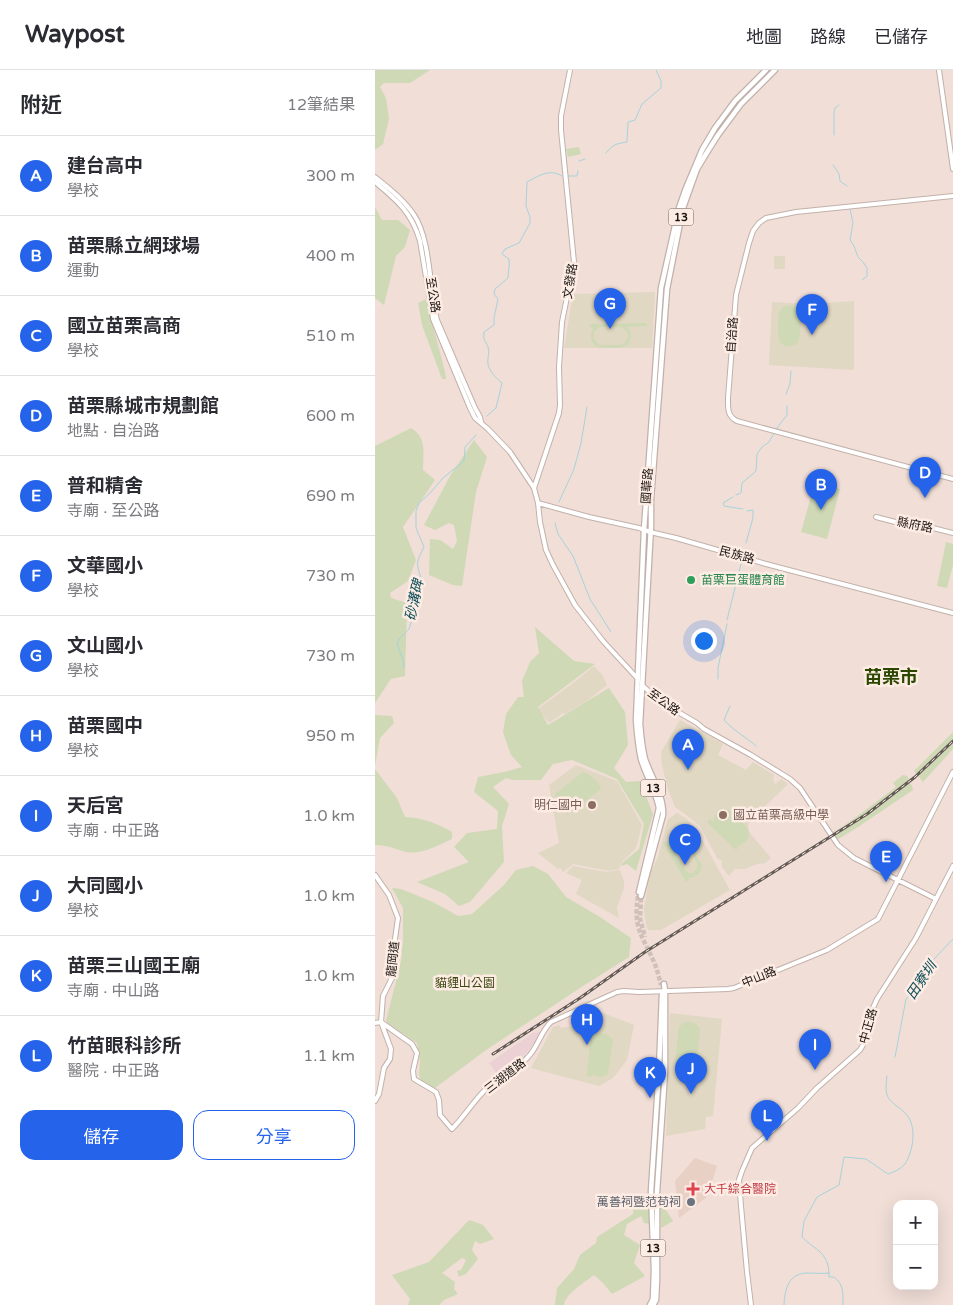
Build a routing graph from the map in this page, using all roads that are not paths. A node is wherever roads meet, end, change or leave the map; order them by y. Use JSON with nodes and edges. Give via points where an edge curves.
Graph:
{"nodes":[{"id":1,"x":570,"y":70,"type":"edge"},
{"id":2,"x":767,"y":70,"type":"edge"},
{"id":3,"x":775,"y":70,"type":"edge"},
{"id":4,"x":939,"y":70,"type":"edge"},
{"id":5,"x":746,"y":90,"type":"junction"},
{"id":6,"x":750,"y":94,"type":"junction"},
{"id":7,"x":953,"y":169,"type":"edge"},
{"id":8,"x":376,"y":180,"type":"edge"},
{"id":9,"x":953,"y":196,"type":"edge"},
{"id":10,"x":953,"y":479,"type":"edge"},
{"id":11,"x":534,"y":488,"type":"junction"},
{"id":12,"x":538,"y":503,"type":"junction"},
{"id":13,"x":876,"y":518,"type":"dead end"},
{"id":14,"x":644,"y":530,"type":"junction"},
{"id":15,"x":650,"y":532,"type":"junction"},
{"id":16,"x":953,"y":533,"type":"edge"},
{"id":17,"x":953,"y":613,"type":"edge"},
{"id":18,"x":637,"y":678,"type":"junction"},
{"id":19,"x":642,"y":685,"type":"junction"},
{"id":20,"x":643,"y":760,"type":"junction"},
{"id":21,"x":953,"y":772,"type":"edge"},
{"id":22,"x":953,"y":866,"type":"edge"},
{"id":23,"x":375,"y":876,"type":"edge"},
{"id":24,"x":898,"y":880,"type":"junction"},
{"id":25,"x":640,"y":896,"type":"tunnel mouth"},
{"id":26,"x":936,"y":899,"type":"junction"},
{"id":27,"x":663,"y":984,"type":"tunnel mouth"},
{"id":28,"x":664,"y":991,"type":"junction"},
{"id":29,"x":381,"y":1022,"type":"junction"},
{"id":30,"x":375,"y":1023,"type":"edge"},
{"id":31,"x":375,"y":1101,"type":"edge"},
{"id":32,"x":652,"y":1305,"type":"edge"},
{"id":33,"x":751,"y":1305,"type":"edge"}],
"edges":[{"from":1,"to":11,"type":"street","name":"文發路","via":[[561,130],[573,262],[562,322],[559,413]]},
{"from":2,"to":5,"type":"main road","name":"國華路","number":"13"},
{"from":3,"to":6,"type":"main road","name":"國華路","number":"13"},
{"from":4,"to":7,"type":"street"},
{"from":5,"to":6,"type":"main road"},
{"from":5,"to":14,"type":"main road","name":"國華路","number":"13","via":[[723,116],[702,150],[679,208],[661,288]]},
{"from":6,"to":15,"type":"main road","name":"國華路","number":"13","via":[[727,121],[706,154],[683,208],[667,289]]},
{"from":8,"to":11,"type":"street","name":"至公路","via":[[403,205],[417,229],[428,275],[433,319],[475,418],[510,452]]},
{"from":9,"to":10,"type":"street","name":"自治路","via":[[796,212],[766,218],[759,223],[753,231],[735,294],[728,398],[730,416],[737,421]]},
{"from":11,"to":12,"type":"street","name":"至公路"},
{"from":12,"to":14,"type":"street","name":"民族路"},
{"from":12,"to":18,"type":"street","name":"至公路","via":[[544,544],[575,605]]},
{"from":13,"to":16,"type":"street","name":"縣府路"},
{"from":14,"to":15,"type":"street","name":"民族路"},
{"from":14,"to":18,"type":"main road","name":"國華路","number":"13"},
{"from":15,"to":17,"type":"street","name":"民族路"},
{"from":15,"to":19,"type":"main road","name":"國華路","number":"13"},
{"from":18,"to":19,"type":"street","name":"至公路"},
{"from":18,"to":20,"type":"main road","name":"國華路","number":"13","via":[[637,740]]},
{"from":19,"to":20,"type":"main road","name":"國華路","number":"13","via":[[640,724]]},
{"from":19,"to":24,"type":"street","name":"至公路","via":[[658,700],[791,779],[845,852]]},
{"from":20,"to":25,"type":"main road","name":"國華路","number":"13","via":[[659,808]]},
{"from":21,"to":24,"type":"street","name":"中山路"},
{"from":22,"to":26,"type":"street","name":"中正路"},
{"from":23,"to":29,"type":"street","name":"龍岡道","via":[[389,895],[398,918],[393,976],[383,996]]},
{"from":24,"to":26,"type":"street","name":"至公路"},
{"from":24,"to":28,"type":"street","name":"中山路","via":[[877,919],[827,950],[728,989]]},
{"from":26,"to":33,"type":"street","name":"中正路","via":[[915,940],[877,998],[860,1050],[752,1148],[739,1180]]},
{"from":27,"to":28,"type":"main road","number":"13"},
{"from":28,"to":29,"type":"street","name":"三湖道路","via":[[617,992],[551,1022],[527,1059],[487,1088],[452,1129],[440,1115],[436,1092],[414,1079],[417,1053],[412,1044]]},
{"from":28,"to":32,"type":"main road","number":"13"},
{"from":29,"to":30,"type":"street"},
{"from":29,"to":31,"type":"street","name":"龍岡道","via":[[391,1049]]}]}
